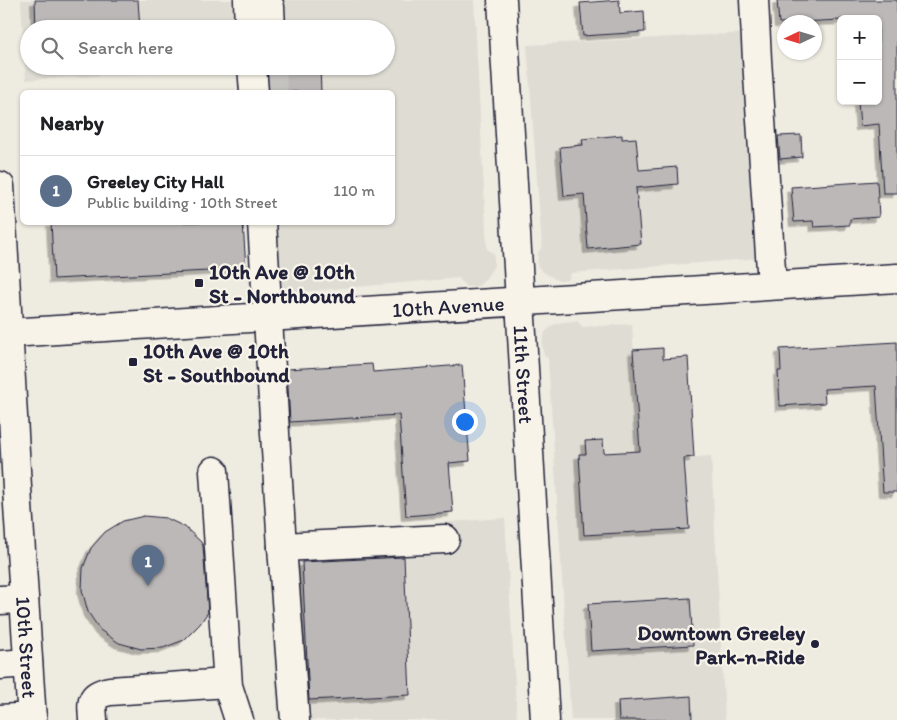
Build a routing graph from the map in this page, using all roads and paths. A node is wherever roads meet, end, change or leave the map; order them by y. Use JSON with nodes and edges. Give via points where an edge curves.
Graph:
{"nodes":[{"id":1,"x":502,"y":0,"type":"edge"},
{"id":2,"x":754,"y":0,"type":"edge"},
{"id":3,"x":253,"y":75,"type":"edge"},
{"id":4,"x":254,"y":90,"type":"edge"},
{"id":5,"x":0,"y":186,"type":"edge"},
{"id":6,"x":262,"y":225,"type":"edge"},
{"id":7,"x":897,"y":278,"type":"edge"},
{"id":8,"x":772,"y":285,"type":"junction"},
{"id":9,"x":519,"y":301,"type":"junction"},
{"id":10,"x":268,"y":317,"type":"junction"},
{"id":11,"x":5,"y":334,"type":"edge"},
{"id":12,"x":214,"y":471,"type":"dead end"},
{"id":13,"x":444,"y":539,"type":"dead end"},
{"id":14,"x":282,"y":547,"type":"junction"},
{"id":15,"x":12,"y":599,"type":"edge"},
{"id":16,"x":28,"y":663,"type":"junction"},
{"id":17,"x":0,"y":665,"type":"edge"},
{"id":18,"x":227,"y":683,"type":"junction"},
{"id":19,"x":0,"y":719,"type":"edge"},
{"id":20,"x":32,"y":719,"type":"edge"},
{"id":21,"x":93,"y":720,"type":"edge"},
{"id":22,"x":239,"y":720,"type":"edge"},
{"id":23,"x":295,"y":720,"type":"edge"},
{"id":24,"x":545,"y":720,"type":"edge"}],
"edges":[{"from":1,"to":9,"type":"street","name":"11th Street"},
{"from":2,"to":8,"type":"street"},
{"from":3,"to":4,"type":"street"},
{"from":5,"to":11,"type":"street","name":"10th Street"},
{"from":6,"to":10,"type":"street"},
{"from":7,"to":8,"type":"street","name":"10th Avenue"},
{"from":8,"to":9,"type":"street","name":"10th Avenue"},
{"from":9,"to":10,"type":"street","name":"10th Avenue"},
{"from":9,"to":24,"type":"street","name":"11th Street"},
{"from":10,"to":11,"type":"street","name":"10th Avenue"},
{"from":10,"to":14,"type":"street"},
{"from":11,"to":15,"type":"street","name":"10th Street"},
{"from":12,"to":18,"type":"street"},
{"from":13,"to":14,"type":"street"},
{"from":14,"to":23,"type":"street"},
{"from":15,"to":16,"type":"street","name":"10th Street"},
{"from":16,"to":17,"type":"street"},
{"from":16,"to":20,"type":"street","name":"10th Street"},
{"from":18,"to":21,"type":"street","via":[[100,693],[92,703]]},
{"from":18,"to":22,"type":"street"},
{"from":19,"to":20,"type":"street"}]}
